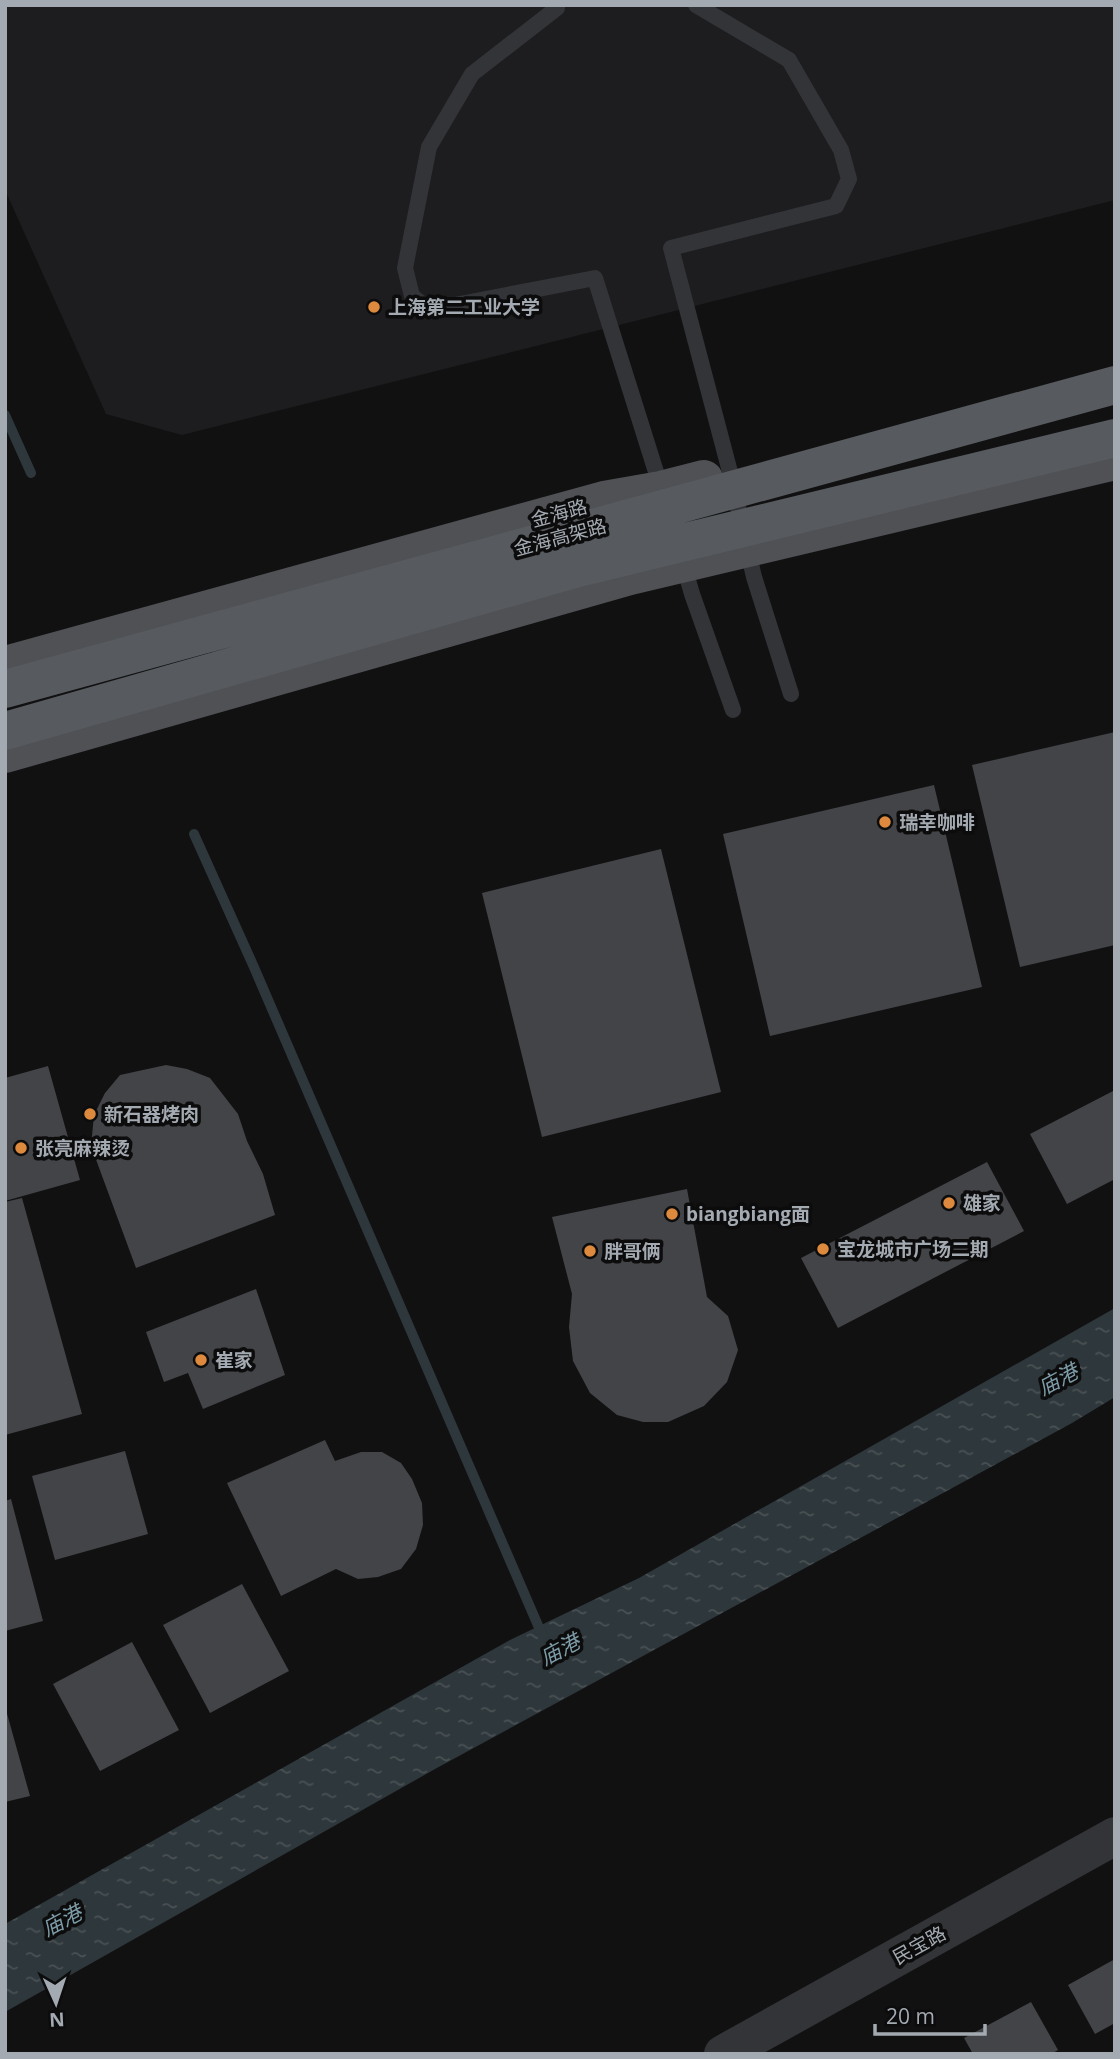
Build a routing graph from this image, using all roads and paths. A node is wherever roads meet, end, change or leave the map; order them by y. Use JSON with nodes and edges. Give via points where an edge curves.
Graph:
{"nodes":[{"id":1,"x":557,"y":5,"type":"edge"},
{"id":2,"x":696,"y":5,"type":"edge"},
{"id":3,"x":1115,"y":369,"type":"edge"},
{"id":4,"x":1115,"y":385,"type":"edge"},
{"id":5,"x":1115,"y":438,"type":"edge"},
{"id":6,"x":1115,"y":461,"type":"edge"},
{"id":7,"x":730,"y":472,"type":"junction"},
{"id":8,"x":661,"y":490,"type":"junction"},
{"id":9,"x":748,"y":549,"type":"junction"},
{"id":10,"x":684,"y":565,"type":"junction"},
{"id":11,"x":5,"y":665,"type":"edge"},
{"id":12,"x":5,"y":689,"type":"edge"},
{"id":13,"x":791,"y":694,"type":"dead end"},
{"id":14,"x":733,"y":710,"type":"dead end"},
{"id":15,"x":5,"y":731,"type":"edge"},
{"id":16,"x":5,"y":754,"type":"edge"},
{"id":17,"x":1115,"y":1836,"type":"edge"},
{"id":18,"x":723,"y":2054,"type":"edge"}],
"edges":[{"from":1,"to":8,"type":"lane","via":[[472,74],[429,146],[405,268],[412,296],[429,310],[595,278]]},
{"from":2,"to":7,"type":"lane","via":[[789,60],[841,150],[849,179],[836,206],[671,248]]},
{"from":3,"to":7,"type":"main road","name":"金海路"},
{"from":4,"to":12,"type":"highway","name":"金海高架路","bridge":true},
{"from":5,"to":15,"type":"highway","name":"金海高架路","bridge":true,"via":[[578,568]]},
{"from":6,"to":9,"type":"main road"},
{"from":7,"to":8,"type":"main road","name":"金海路"},
{"from":7,"to":9,"type":"lane"},
{"from":8,"to":10,"type":"lane"},
{"from":8,"to":11,"type":"main road","name":"金海路","via":[[604,500]]},
{"from":9,"to":10,"type":"main road"},
{"from":9,"to":13,"type":"lane"},
{"from":10,"to":14,"type":"lane"},
{"from":10,"to":16,"type":"main road","via":[[630,576]]},
{"from":17,"to":18,"type":"street","name":"民宝路"}]}
